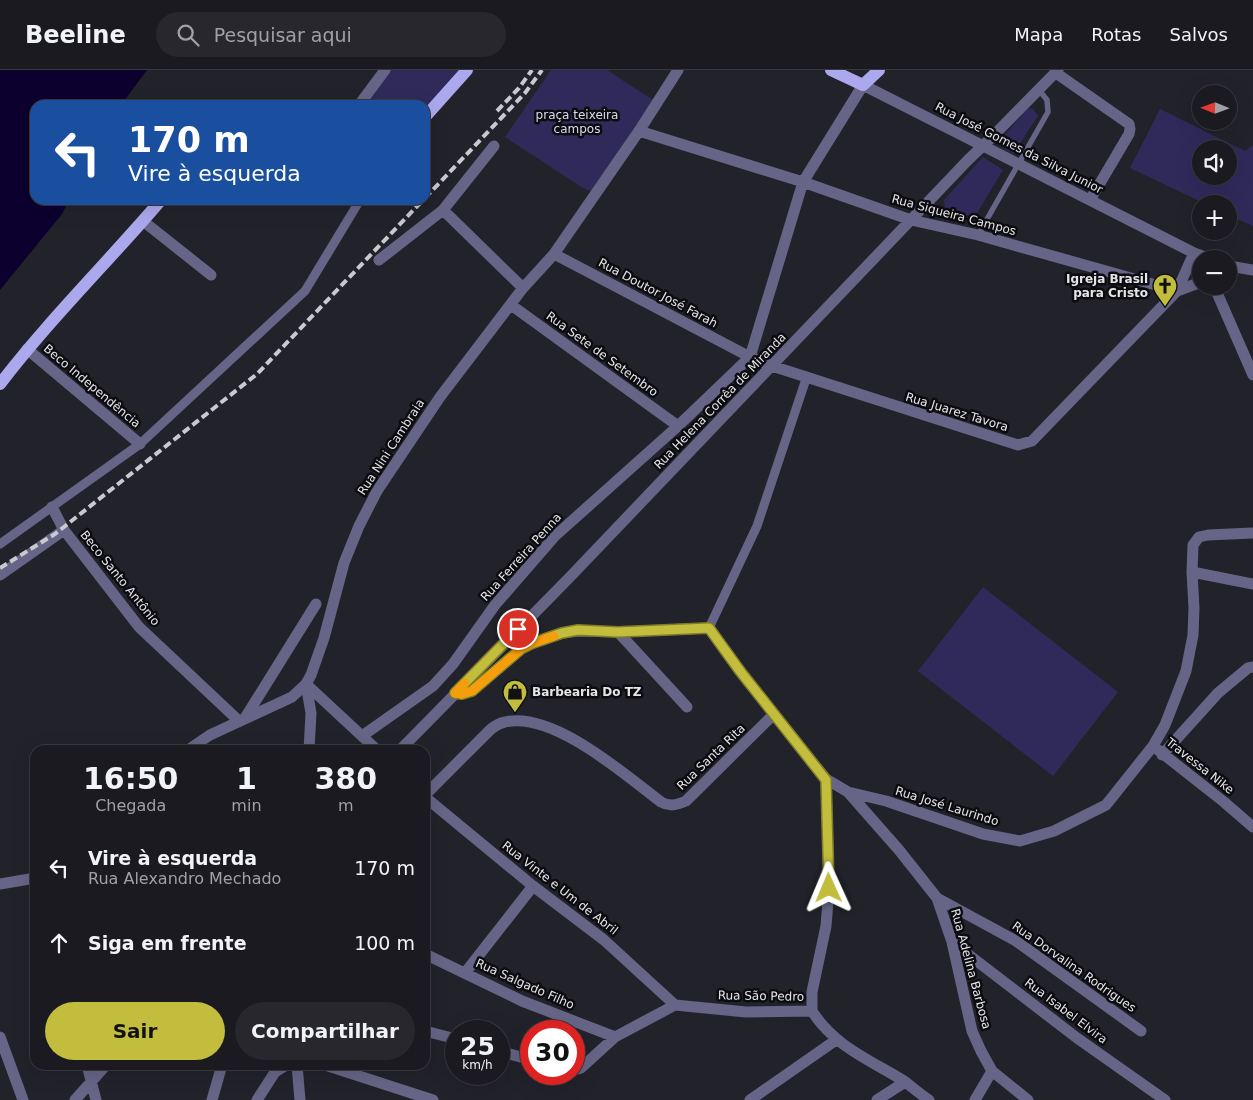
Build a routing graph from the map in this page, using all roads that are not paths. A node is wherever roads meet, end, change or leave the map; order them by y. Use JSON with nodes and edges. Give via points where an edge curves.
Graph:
{"nodes":[{"id":1,"x":384,"y":70,"type":"edge"},
{"id":2,"x":468,"y":70,"type":"edge"},
{"id":3,"x":678,"y":70,"type":"edge"},
{"id":4,"x":831,"y":70,"type":"edge"},
{"id":5,"x":879,"y":70,"type":"edge"},
{"id":6,"x":1057,"y":71,"type":"edge"},
{"id":7,"x":863,"y":85,"type":"junction"},
{"id":8,"x":1039,"y":90,"type":"junction"},
{"id":9,"x":363,"y":100,"type":"edge"},
{"id":10,"x":430,"y":112,"type":"edge"},
{"id":11,"x":639,"y":131,"type":"junction"},
{"id":12,"x":494,"y":146,"type":"dead end"},
{"id":13,"x":1018,"y":163,"type":"junction"},
{"id":14,"x":803,"y":182,"type":"junction"},
{"id":15,"x":1090,"y":200,"type":"junction"},
{"id":16,"x":157,"y":205,"type":"edge"},
{"id":17,"x":357,"y":205,"type":"edge"},
{"id":18,"x":444,"y":210,"type":"junction"},
{"id":19,"x":912,"y":220,"type":"junction"},
{"id":20,"x":143,"y":221,"type":"junction"},
{"id":21,"x":978,"y":235,"type":"junction"},
{"id":22,"x":1192,"y":251,"type":"edge"},
{"id":23,"x":554,"y":254,"type":"junction"},
{"id":24,"x":1192,"y":257,"type":"edge"},
{"id":25,"x":380,"y":260,"type":"dead end"},
{"id":26,"x":1237,"y":267,"type":"edge"},
{"id":27,"x":1253,"y":270,"type":"edge"},
{"id":28,"x":211,"y":274,"type":"dead end"},
{"id":29,"x":1192,"y":285,"type":"edge"},
{"id":30,"x":523,"y":288,"type":"junction"},
{"id":31,"x":1177,"y":291,"type":"junction"},
{"id":32,"x":1218,"y":295,"type":"edge"},
{"id":33,"x":511,"y":305,"type":"junction"},
{"id":34,"x":27,"y":349,"type":"junction"},
{"id":35,"x":750,"y":357,"type":"junction"},
{"id":36,"x":772,"y":366,"type":"junction"},
{"id":37,"x":1253,"y":375,"type":"edge"},
{"id":38,"x":806,"y":378,"type":"junction"},
{"id":39,"x":0,"y":384,"type":"edge"},
{"id":40,"x":678,"y":426,"type":"junction"},
{"id":41,"x":140,"y":444,"type":"junction"},
{"id":42,"x":52,"y":508,"type":"junction"},
{"id":43,"x":64,"y":530,"type":"junction"},
{"id":44,"x":1253,"y":533,"type":"edge"},
{"id":45,"x":0,"y":544,"type":"edge"},
{"id":46,"x":1192,"y":572,"type":"junction"},
{"id":47,"x":0,"y":575,"type":"edge"},
{"id":48,"x":1253,"y":584,"type":"edge"},
{"id":49,"x":316,"y":604,"type":"dead end"},
{"id":50,"x":709,"y":628,"type":"junction"},
{"id":51,"x":618,"y":632,"type":"junction"},
{"id":52,"x":1253,"y":667,"type":"edge"},
{"id":53,"x":306,"y":684,"type":"junction"},
{"id":54,"x":455,"y":693,"type":"junction"},
{"id":55,"x":687,"y":708,"type":"dead end"},
{"id":56,"x":774,"y":714,"type":"junction"},
{"id":57,"x":242,"y":720,"type":"junction"},
{"id":58,"x":362,"y":736,"type":"junction"},
{"id":59,"x":195,"y":745,"type":"edge"},
{"id":60,"x":308,"y":745,"type":"edge"},
{"id":61,"x":372,"y":745,"type":"edge"},
{"id":62,"x":405,"y":745,"type":"edge"},
{"id":63,"x":1153,"y":746,"type":"junction"},
{"id":64,"x":1162,"y":755,"type":"junction"},
{"id":65,"x":826,"y":780,"type":"junction"},
{"id":66,"x":430,"y":791,"type":"edge"},
{"id":67,"x":848,"y":792,"type":"junction"},
{"id":68,"x":430,"y":800,"type":"edge"},
{"id":69,"x":1253,"y":828,"type":"edge"},
{"id":70,"x":30,"y":879,"type":"edge"},
{"id":71,"x":0,"y":884,"type":"edge"},
{"id":72,"x":533,"y":886,"type":"junction"},
{"id":73,"x":938,"y":898,"type":"junction"},
{"id":74,"x":952,"y":942,"type":"junction"},
{"id":75,"x":430,"y":956,"type":"edge"},
{"id":76,"x":465,"y":973,"type":"junction"},
{"id":77,"x":675,"y":1005,"type":"junction"},
{"id":78,"x":812,"y":1011,"type":"junction"},
{"id":79,"x":1141,"y":1031,"type":"dead end"},
{"id":80,"x":430,"y":1032,"type":"edge"},
{"id":81,"x":0,"y":1036,"type":"edge"},
{"id":82,"x":445,"y":1036,"type":"edge"},
{"id":83,"x":615,"y":1037,"type":"junction"},
{"id":84,"x":836,"y":1040,"type":"junction"},
{"id":85,"x":585,"y":1064,"type":"edge"},
{"id":86,"x":87,"y":1070,"type":"edge"},
{"id":87,"x":102,"y":1070,"type":"edge"},
{"id":88,"x":221,"y":1070,"type":"edge"},
{"id":89,"x":278,"y":1070,"type":"edge"},
{"id":90,"x":297,"y":1070,"type":"edge"},
{"id":91,"x":340,"y":1070,"type":"edge"},
{"id":92,"x":992,"y":1071,"type":"junction"},
{"id":93,"x":91,"y":1082,"type":"junction"},
{"id":94,"x":906,"y":1082,"type":"junction"},
{"id":95,"x":22,"y":1100,"type":"edge"},
{"id":96,"x":75,"y":1100,"type":"edge"},
{"id":97,"x":96,"y":1100,"type":"edge"},
{"id":98,"x":212,"y":1100,"type":"edge"},
{"id":99,"x":257,"y":1100,"type":"edge"},
{"id":100,"x":300,"y":1100,"type":"edge"},
{"id":101,"x":433,"y":1100,"type":"edge"},
{"id":102,"x":750,"y":1100,"type":"edge"},
{"id":103,"x":876,"y":1100,"type":"edge"},
{"id":104,"x":929,"y":1100,"type":"edge"},
{"id":105,"x":975,"y":1100,"type":"edge"},
{"id":106,"x":1028,"y":1100,"type":"edge"},
{"id":107,"x":1165,"y":1100,"type":"edge"}],
"edges":[{"from":1,"to":9,"type":"street"},
{"from":2,"to":10,"type":"main road"},
{"from":3,"to":11,"type":"street","name":"Rua Nini Cambraia"},
{"from":4,"to":7,"type":"main road","name":"Rua José Gomes da Silva Junior"},
{"from":5,"to":7,"type":"main road"},
{"from":6,"to":8,"type":"street","name":"Rua Helena Corrêa de Miranda"},
{"from":6,"to":15,"type":"street","via":[[1129,124],[1129,134]]},
{"from":7,"to":13,"type":"street","name":"Rua José Gomes da Silva Junior"},
{"from":7,"to":14,"type":"street"},
{"from":8,"to":13,"type":"lane","via":[[1047,100],[1048,112]]},
{"from":8,"to":19,"type":"street","name":"Rua Helena Corrêa de Miranda","bridge":true},
{"from":11,"to":14,"type":"street","name":"Rua Siqueira Campos"},
{"from":11,"to":23,"type":"street","name":"Rua Nini Cambraia"},
{"from":12,"to":18,"type":"street"},
{"from":13,"to":15,"type":"street","name":"Rua José Gomes da Silva Junior"},
{"from":13,"to":21,"type":"lane"},
{"from":14,"to":19,"type":"street","name":"Rua Siqueira Campos"},
{"from":14,"to":35,"type":"street"},
{"from":15,"to":22,"type":"street","name":"Rua José Gomes da Silva Junior"},
{"from":16,"to":20,"type":"main road"},
{"from":17,"to":41,"type":"street","via":[[305,291]]},
{"from":18,"to":25,"type":"street"},
{"from":18,"to":30,"type":"street"},
{"from":19,"to":21,"type":"street","name":"Rua Siqueira Campos"},
{"from":19,"to":36,"type":"street","name":"Rua Helena Corrêa de Miranda"},
{"from":20,"to":28,"type":"street"},
{"from":20,"to":34,"type":"main road"},
{"from":21,"to":31,"type":"street","name":"Rua Siqueira Campos"},
{"from":23,"to":30,"type":"street","name":"Rua Nini Cambraia"},
{"from":23,"to":35,"type":"street","name":"Rua Doutor José Farah"},
{"from":24,"to":31,"type":"street","name":"Rua Juarez Tavora"},
{"from":26,"to":27,"type":"street"},
{"from":29,"to":31,"type":"street"},
{"from":30,"to":33,"type":"street","name":"Rua Nini Cambraia"},
{"from":31,"to":38,"type":"street","name":"Rua Juarez Tavora","via":[[1032,441],[1018,445]]},
{"from":32,"to":37,"type":"street"},
{"from":33,"to":40,"type":"street","name":"Rua Sete de Setembro"},
{"from":33,"to":53,"type":"street","name":"Rua Nini Cambraia","via":[[440,397],[377,491],[344,563],[314,670]]},
{"from":34,"to":39,"type":"main road"},
{"from":34,"to":41,"type":"street","name":"Beco Independência"},
{"from":35,"to":36,"type":"street","name":"Rua Juarez Tavora"},
{"from":35,"to":40,"type":"street","name":"Rua Ferreira Penna"},
{"from":36,"to":38,"type":"street","name":"Rua Juarez Tavora"},
{"from":36,"to":54,"type":"street","name":"Rua Helena Corrêa de Miranda"},
{"from":38,"to":50,"type":"street","via":[[756,526]]},
{"from":40,"to":58,"type":"street","name":"Rua Ferreira Penna","via":[[555,536],[495,605],[453,664],[433,686]]},
{"from":41,"to":42,"type":"street"},
{"from":42,"to":43,"type":"street","name":"Beco Santo Antônio"},
{"from":42,"to":45,"type":"street"},
{"from":43,"to":47,"type":"street"},
{"from":43,"to":57,"type":"street","name":"Beco Santo Antônio","via":[[139,627]]},
{"from":44,"to":46,"type":"street","name":"Rua José Laurindo","via":[[1198,537],[1193,545]]},
{"from":46,"to":48,"type":"street"},
{"from":46,"to":63,"type":"street","name":"Rua José Laurindo","via":[[1193,626],[1186,671],[1165,725]]},
{"from":49,"to":57,"type":"street"},
{"from":50,"to":51,"type":"street"},
{"from":50,"to":56,"type":"street"},
{"from":51,"to":54,"type":"street","via":[[570,631],[540,641],[521,649],[472,691]]},
{"from":51,"to":55,"type":"street"},
{"from":52,"to":64,"type":"street","via":[[1218,692]]},
{"from":53,"to":57,"type":"street","via":[[292,697]]},
{"from":53,"to":58,"type":"street"},
{"from":53,"to":60,"type":"street","via":[[310,713]]},
{"from":54,"to":62,"type":"street","name":"Rua Helena Corrêa de Miranda"},
{"from":56,"to":65,"type":"street"},
{"from":56,"to":66,"type":"street","name":"Rua Santa Rita","via":[[686,801],[676,805],[661,802],[602,757],[558,731],[516,721],[503,722],[491,729]]},
{"from":57,"to":59,"type":"street"},
{"from":58,"to":61,"type":"street"},
{"from":63,"to":64,"type":"street","name":"Travessa Nike"},
{"from":63,"to":67,"type":"street","name":"Rua José Laurindo","via":[[1106,805],[1054,831],[1020,841],[983,834]]},
{"from":64,"to":69,"type":"street","name":"Travessa Nike"},
{"from":65,"to":67,"type":"street","name":"Rua Adelina Barbosa"},
{"from":65,"to":78,"type":"street","name":"Rua São Pedro","via":[[829,888],[826,926],[812,992]]},
{"from":67,"to":73,"type":"street","name":"Rua Adelina Barbosa"},
{"from":68,"to":72,"type":"street","name":"Rua Vinte e Um de Abril"},
{"from":70,"to":71,"type":"street"},
{"from":72,"to":76,"type":"street"},
{"from":72,"to":77,"type":"street","name":"Rua Vinte e Um de Abril","via":[[604,940]]},
{"from":73,"to":74,"type":"street","name":"Rua Adelina Barbosa"},
{"from":73,"to":79,"type":"street","name":"Rua Dorvalina Rodrigues","via":[[1016,941]]},
{"from":74,"to":92,"type":"street","name":"Rua Adelina Barbosa","via":[[972,1030]]},
{"from":74,"to":107,"type":"street","name":"Rua Isabel Elvira","via":[[1077,1038]]},
{"from":75,"to":76,"type":"street","name":"Rua Salgado Filho"},
{"from":76,"to":83,"type":"street","name":"Rua Salgado Filho","via":[[522,1001]]},
{"from":77,"to":78,"type":"street","name":"Rua São Pedro","via":[[746,1012]]},
{"from":77,"to":83,"type":"street"},
{"from":78,"to":84,"type":"street"},
{"from":80,"to":82,"type":"street"},
{"from":81,"to":95,"type":"street"},
{"from":83,"to":85,"type":"street"},
{"from":84,"to":94,"type":"street"},
{"from":84,"to":102,"type":"street"},
{"from":86,"to":93,"type":"street"},
{"from":87,"to":93,"type":"street"},
{"from":88,"to":98,"type":"street"},
{"from":89,"to":99,"type":"street"},
{"from":90,"to":100,"type":"street"},
{"from":91,"to":101,"type":"street"},
{"from":92,"to":105,"type":"street"},
{"from":92,"to":106,"type":"street","name":"Rua Adelina Barbosa"},
{"from":93,"to":96,"type":"street"},
{"from":93,"to":97,"type":"street"},
{"from":94,"to":103,"type":"street"},
{"from":94,"to":104,"type":"street"}]}
